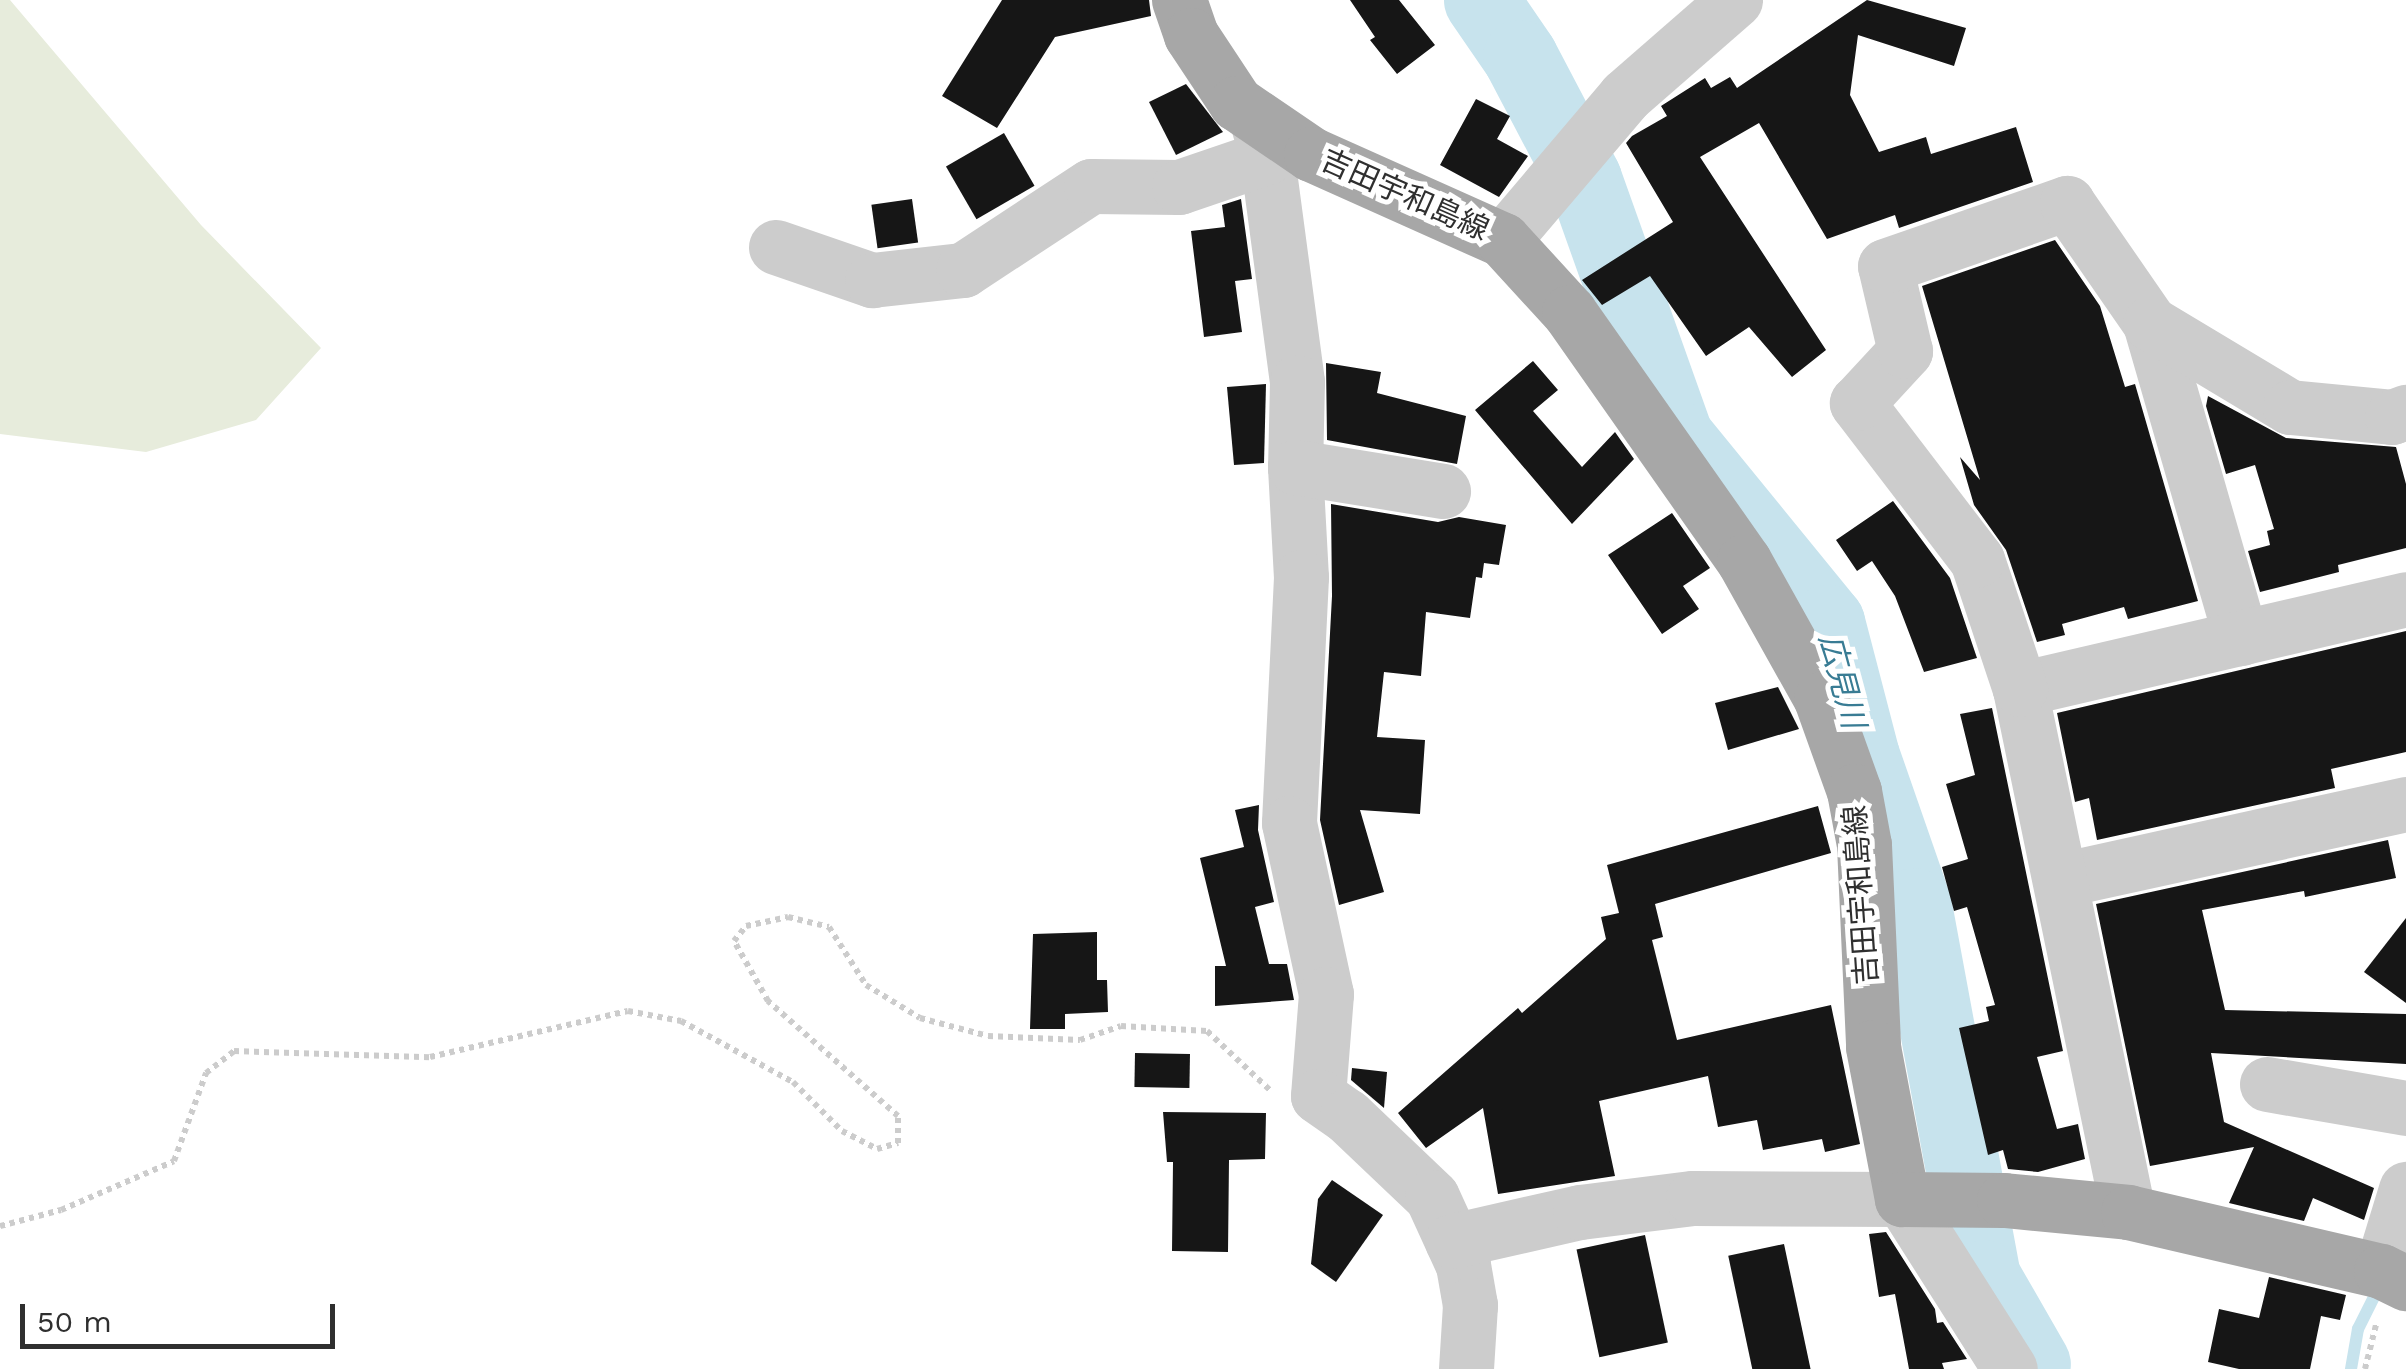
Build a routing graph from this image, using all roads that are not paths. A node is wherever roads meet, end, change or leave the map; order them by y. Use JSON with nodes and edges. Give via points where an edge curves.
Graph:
{"nodes":[{"id":1,"x":1179,"y":0,"type":"edge"},
{"id":2,"x":1736,"y":0,"type":"edge"},
{"id":3,"x":1262,"y":137,"type":"junction"},
{"id":4,"x":1503,"y":240,"type":"junction"},
{"id":5,"x":776,"y":247,"type":"dead end"},
{"id":6,"x":2150,"y":323,"type":"junction"},
{"id":7,"x":2401,"y":429,"type":"edge"},
{"id":8,"x":1295,"y":467,"type":"junction"},
{"id":9,"x":1444,"y":491,"type":"dead end"},
{"id":10,"x":2406,"y":600,"type":"edge"},
{"id":11,"x":2241,"y":638,"type":"junction"},
{"id":12,"x":2020,"y":690,"type":"junction"},
{"id":13,"x":2406,"y":804,"type":"edge"},
{"id":14,"x":2060,"y":880,"type":"junction"},
{"id":15,"x":2267,"y":1084,"type":"dead end"},
{"id":16,"x":2406,"y":1108,"type":"edge"},
{"id":17,"x":2406,"y":1190,"type":"edge"},
{"id":18,"x":1921,"y":1200,"type":"junction"},
{"id":19,"x":2128,"y":1212,"type":"junction"},
{"id":20,"x":1452,"y":1242,"type":"junction"},
{"id":21,"x":2393,"y":1277,"type":"edge"},
{"id":22,"x":1466,"y":1369,"type":"edge"},
{"id":23,"x":2010,"y":1369,"type":"edge"}],
"edges":[{"from":1,"to":3,"type":"main road","name":"吉田宇和島線","via":[[1191,35]]},
{"from":2,"to":4,"type":"street","via":[[1625,96]]},
{"from":3,"to":4,"type":"main road","name":"吉田宇和島線"},
{"from":3,"to":5,"type":"street","via":[[1179,186],[1091,186],[963,270],[872,280]]},
{"from":3,"to":8,"type":"street","via":[[1297,382]]},
{"from":4,"to":18,"type":"main road","name":"吉田宇和島線","via":[[1569,312],[1744,561],[1821,700],[1854,791],[1864,845],[1873,1047]]},
{"from":6,"to":7,"type":"street","via":[[2290,406]]},
{"from":6,"to":11,"type":"street"},
{"from":6,"to":12,"type":"street","via":[[2067,203],[1885,266],[1905,351],[1857,403],[1978,560]]},
{"from":8,"to":9,"type":"street"},
{"from":8,"to":20,"type":"street","via":[[1301,577],[1289,823],[1326,994],[1318,1096],[1432,1198]]},
{"from":10,"to":11,"type":"street"},
{"from":11,"to":12,"type":"street"},
{"from":12,"to":14,"type":"street"},
{"from":13,"to":14,"type":"street"},
{"from":14,"to":19,"type":"street"},
{"from":15,"to":16,"type":"street"},
{"from":17,"to":21,"type":"street"},
{"from":18,"to":19,"type":"main road"},
{"from":18,"to":20,"type":"street","via":[[1693,1198],[1580,1212]]},
{"from":18,"to":23,"type":"street"},
{"from":19,"to":21,"type":"main road"},
{"from":20,"to":22,"type":"street","via":[[1470,1305]]}]}
